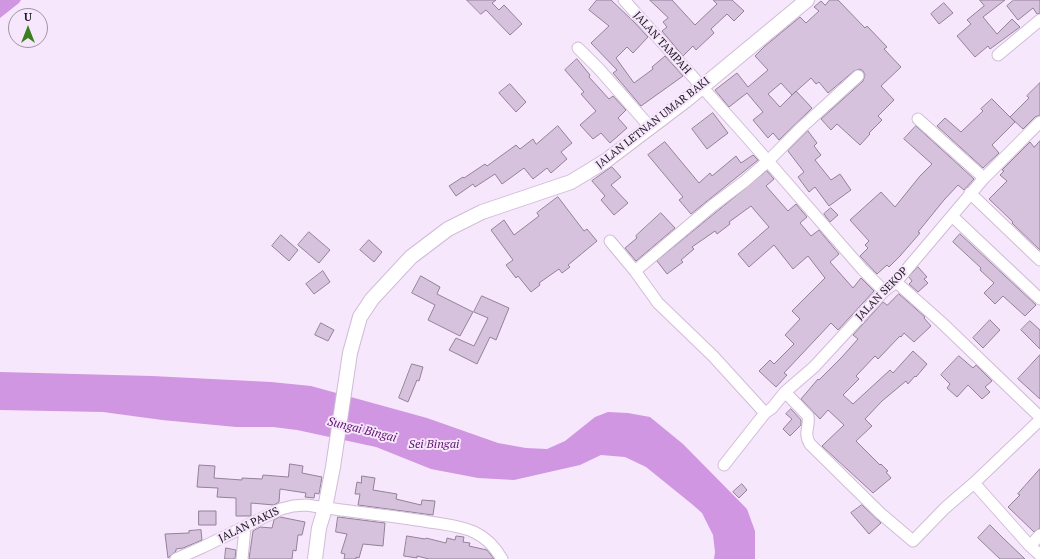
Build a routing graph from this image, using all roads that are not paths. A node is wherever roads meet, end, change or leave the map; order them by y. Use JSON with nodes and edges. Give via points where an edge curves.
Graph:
{"nodes":[{"id":1,"x":624,"y":0,"type":"edge"},
{"id":2,"x":807,"y":0,"type":"edge"},
{"id":3,"x":1040,"y":20,"type":"edge"},
{"id":4,"x":578,"y":48,"type":"dead end"},
{"id":5,"x":998,"y":55,"type":"dead end"},
{"id":6,"x":858,"y":76,"type":"dead end"},
{"id":7,"x":701,"y":87,"type":"junction"},
{"id":8,"x":918,"y":120,"type":"dead end"},
{"id":9,"x":1040,"y":122,"type":"edge"},
{"id":10,"x":650,"y":127,"type":"junction"},
{"id":11,"x":768,"y":161,"type":"junction"},
{"id":12,"x":984,"y":178,"type":"junction"},
{"id":13,"x":970,"y":193,"type":"junction"},
{"id":14,"x":952,"y":216,"type":"junction"},
{"id":15,"x":610,"y":241,"type":"dead end"},
{"id":16,"x":1040,"y":260,"type":"edge"},
{"id":17,"x":635,"y":271,"type":"junction"},
{"id":18,"x":896,"y":282,"type":"junction"},
{"id":19,"x":884,"y":291,"type":"junction"},
{"id":20,"x":1040,"y":300,"type":"edge"},
{"id":21,"x":785,"y":392,"type":"junction"},
{"id":22,"x":765,"y":413,"type":"junction"},
{"id":23,"x":1040,"y":418,"type":"edge"},
{"id":24,"x":724,"y":465,"type":"dead end"},
{"id":25,"x":974,"y":483,"type":"junction"},
{"id":26,"x":325,"y":508,"type":"junction"},
{"id":27,"x":245,"y":527,"type":"junction"},
{"id":28,"x":1040,"y":535,"type":"edge"},
{"id":29,"x":1030,"y":546,"type":"junction"},
{"id":30,"x":1040,"y":555,"type":"edge"},
{"id":31,"x":176,"y":559,"type":"edge"},
{"id":32,"x":242,"y":559,"type":"edge"},
{"id":33,"x":315,"y":559,"type":"edge"},
{"id":34,"x":502,"y":559,"type":"edge"}],
"edges":[{"from":1,"to":7,"type":"street","name":"JALAN TAMPAH"},
{"from":2,"to":7,"type":"street","name":"JALAN LETNAN UMAR BAKI"},
{"from":3,"to":5,"type":"street"},
{"from":4,"to":10,"type":"street"},
{"from":6,"to":11,"type":"street"},
{"from":7,"to":10,"type":"street","name":"JALAN LETNAN UMAR BAKI"},
{"from":7,"to":11,"type":"street","name":"JALAN TAMPAH"},
{"from":8,"to":12,"type":"street"},
{"from":9,"to":12,"type":"street","name":"JALAN SEKOP"},
{"from":10,"to":26,"type":"street","name":"JALAN LETNAN UMAR BAKI","via":[[607,160],[571,182],[482,212],[448,229],[412,257],[372,299],[360,317],[350,353]]},
{"from":11,"to":17,"type":"street"},
{"from":11,"to":19,"type":"street","name":"JALAN TAMPAH"},
{"from":12,"to":13,"type":"street","name":"JALAN SEKOP"},
{"from":13,"to":14,"type":"street","name":"JALAN SEKOP"},
{"from":13,"to":16,"type":"street"},
{"from":14,"to":18,"type":"street","name":"JALAN SEKOP"},
{"from":14,"to":20,"type":"street"},
{"from":15,"to":17,"type":"street"},
{"from":17,"to":22,"type":"street","via":[[658,303],[713,356]]},
{"from":18,"to":19,"type":"street","name":"JALAN SEKOP"},
{"from":18,"to":23,"type":"street"},
{"from":19,"to":21,"type":"street","name":"JALAN SEKOP","via":[[814,366]]},
{"from":21,"to":22,"type":"street","name":"JALAN SEKOP"},
{"from":21,"to":25,"type":"street","via":[[808,416],[806,435],[810,444],[880,513],[913,541]]},
{"from":22,"to":24,"type":"street","name":"JALAN SEKOP"},
{"from":23,"to":25,"type":"street"},
{"from":25,"to":29,"type":"street"},
{"from":26,"to":27,"type":"street","name":"JALAN PAKIS","via":[[292,506]]},
{"from":26,"to":33,"type":"street","name":"JALAN LETNAN UMAR BAKI","via":[[319,528]]},
{"from":26,"to":34,"type":"street","name":"JALAN PAKIS","via":[[457,527],[483,537]]},
{"from":27,"to":31,"type":"street","name":"JALAN PAKIS"},
{"from":27,"to":32,"type":"street"},
{"from":28,"to":29,"type":"street"},
{"from":29,"to":30,"type":"street"}]}
